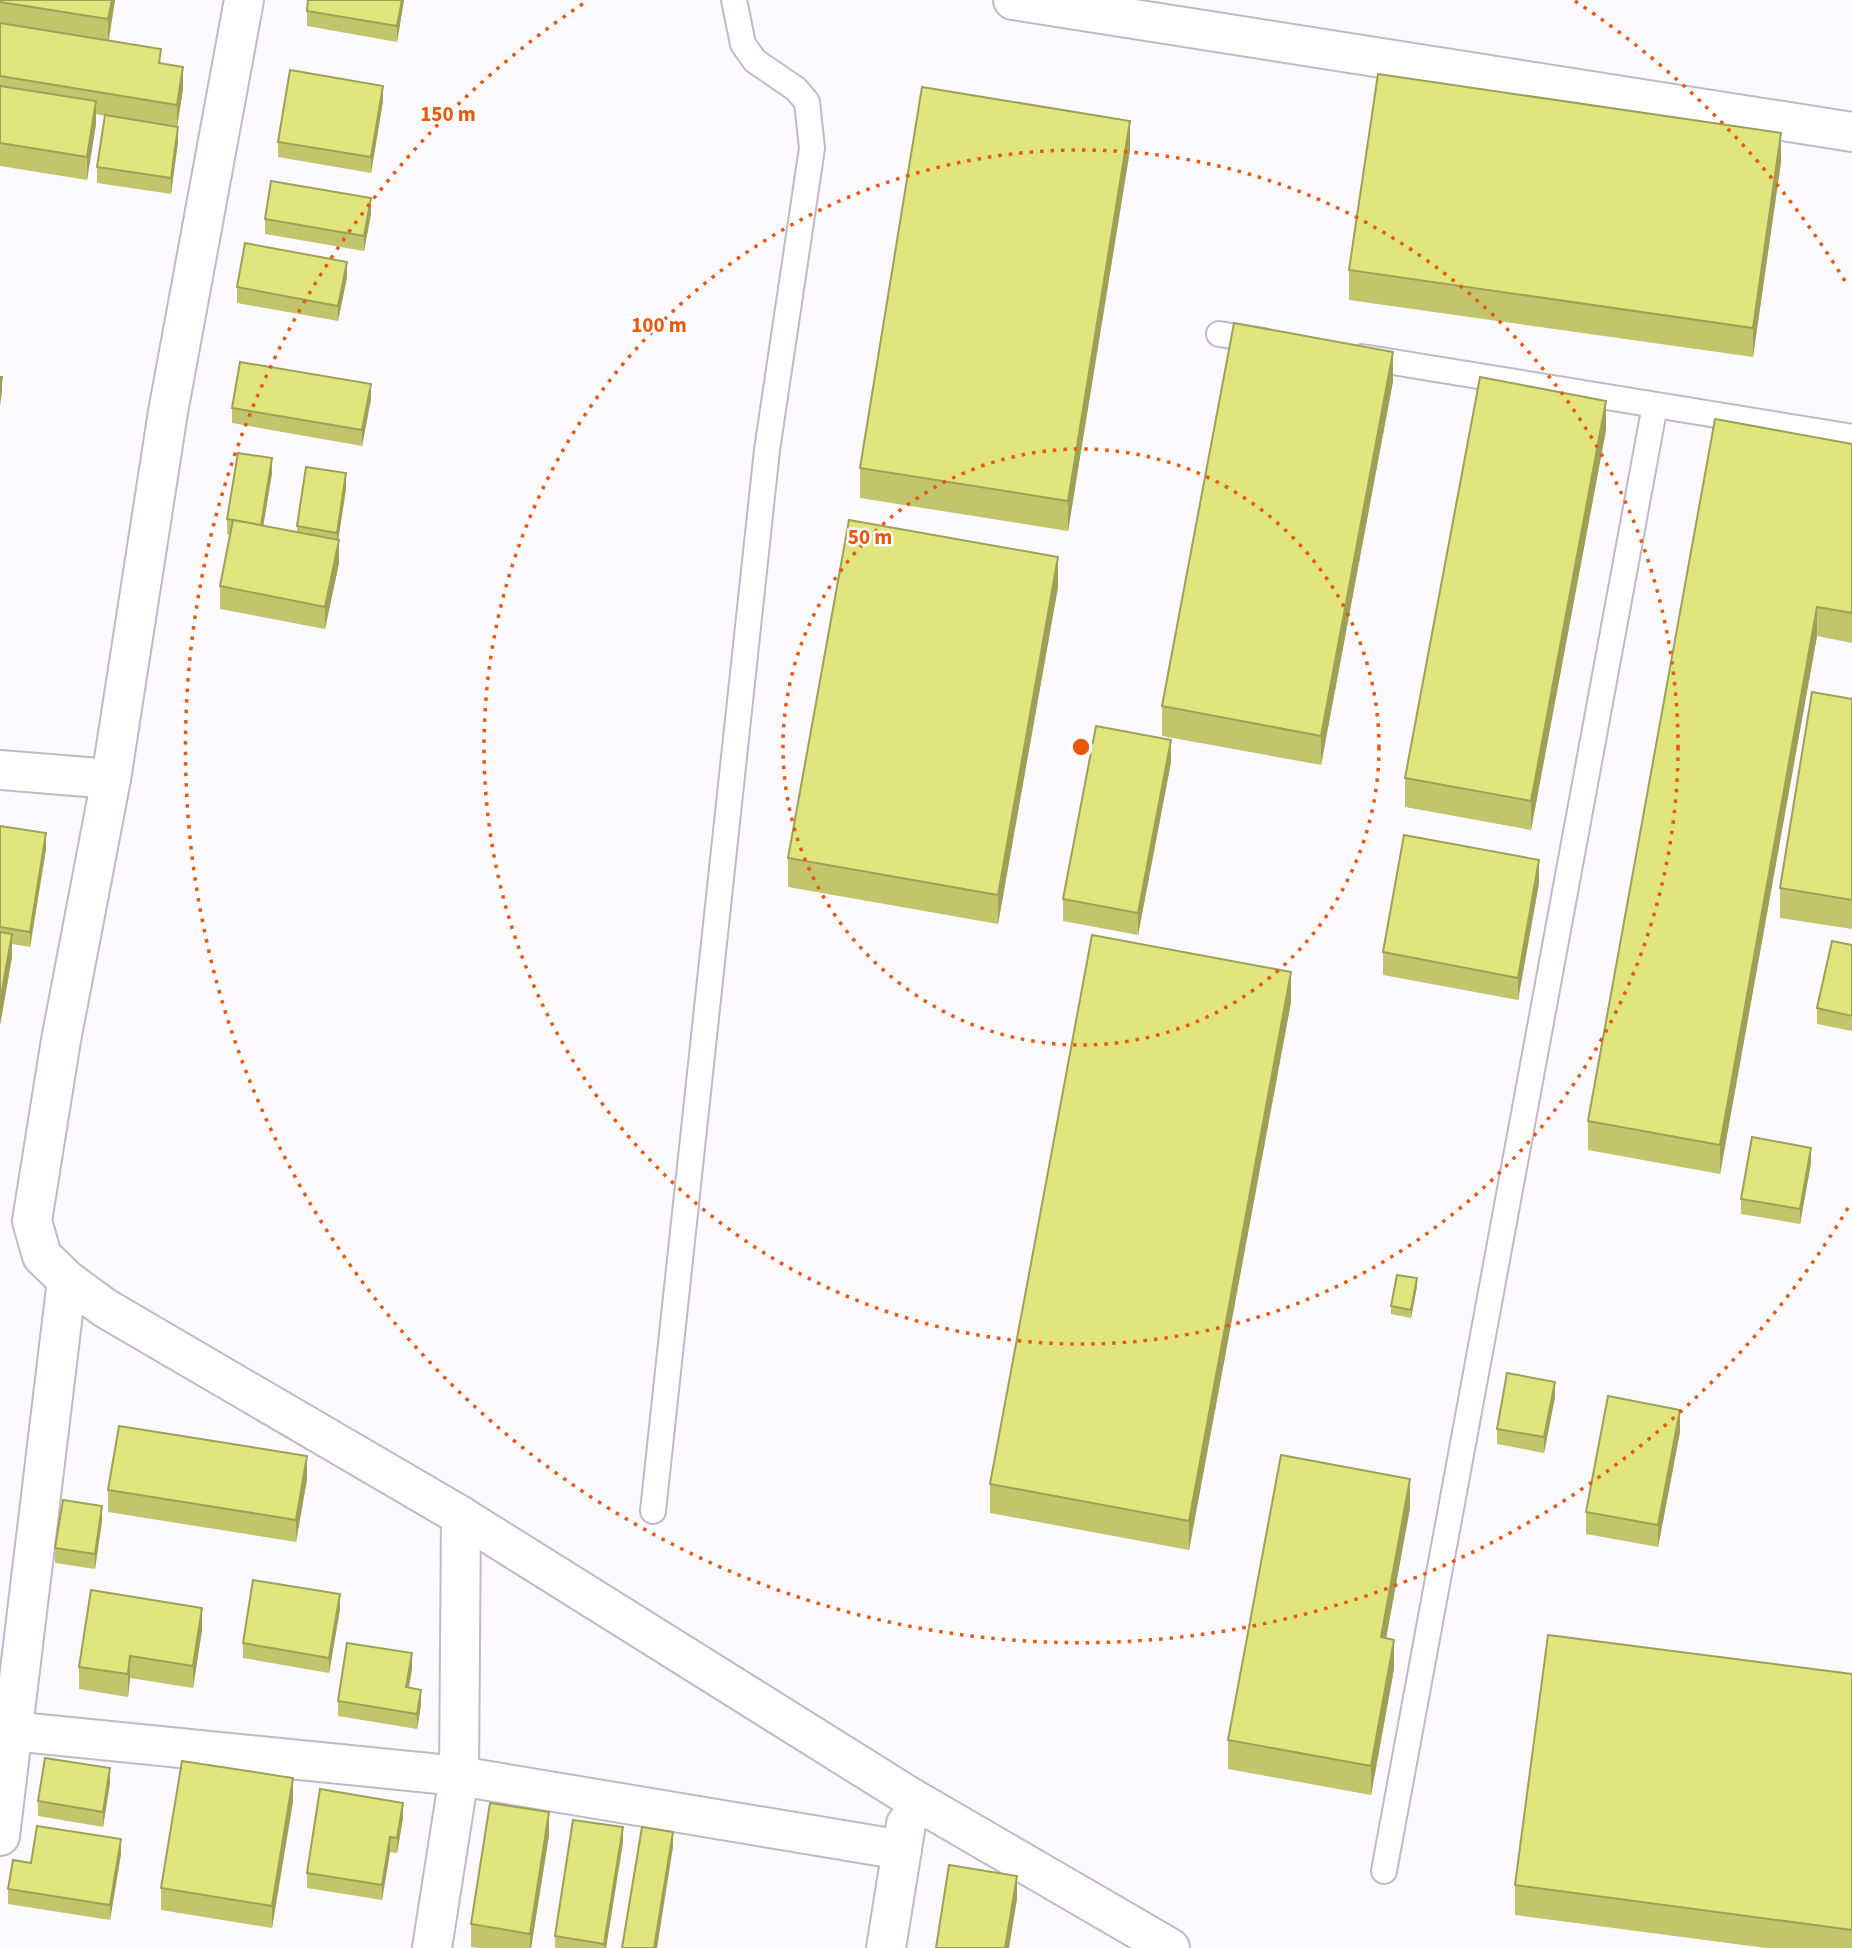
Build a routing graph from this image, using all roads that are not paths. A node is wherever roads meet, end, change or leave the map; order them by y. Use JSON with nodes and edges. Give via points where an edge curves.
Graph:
{"nodes":[{"id":1,"x":244,"y":0,"type":"edge"},
{"id":2,"x":734,"y":0,"type":"edge"},
{"id":3,"x":1013,"y":0,"type":"edge"},
{"id":4,"x":1062,"y":4,"type":"edge"},
{"id":5,"x":1852,"y":132,"type":"edge"},
{"id":6,"x":1219,"y":334,"type":"dead end"},
{"id":7,"x":1290,"y":346,"type":"edge"},
{"id":8,"x":1344,"y":355,"type":"edge"},
{"id":9,"x":1655,"y":405,"type":"junction"},
{"id":10,"x":1852,"y":437,"type":"edge"},
{"id":11,"x":0,"y":769,"type":"edge"},
{"id":12,"x":111,"y":779,"type":"junction"},
{"id":13,"x":67,"y":1280,"type":"junction"},
{"id":14,"x":653,"y":1511,"type":"dead end"},
{"id":15,"x":461,"y":1516,"type":"junction"},
{"id":16,"x":7,"y":1731,"type":"edge"},
{"id":17,"x":459,"y":1776,"type":"junction"},
{"id":18,"x":911,"y":1797,"type":"junction"},
{"id":19,"x":0,"y":1836,"type":"edge"},
{"id":20,"x":902,"y":1850,"type":"junction"},
{"id":21,"x":1384,"y":1871,"type":"dead end"},
{"id":22,"x":432,"y":1948,"type":"edge"},
{"id":23,"x":886,"y":1948,"type":"edge"},
{"id":24,"x":1170,"y":1948,"type":"edge"}],
"edges":[{"from":1,"to":12,"type":"street","via":[[168,412]]},
{"from":2,"to":14,"type":"lane","via":[[743,44],[755,61],[807,102],[812,148],[767,450]]},
{"from":3,"to":4,"type":"street"},
{"from":4,"to":5,"type":"street"},
{"from":6,"to":7,"type":"lane"},
{"from":8,"to":9,"type":"lane"},
{"from":9,"to":10,"type":"lane"},
{"from":9,"to":21,"type":"lane"},
{"from":11,"to":12,"type":"street"},
{"from":12,"to":13,"type":"street","via":[[32,1221],[42,1256]]},
{"from":13,"to":15,"type":"street","via":[[105,1308]]},
{"from":13,"to":16,"type":"street"},
{"from":15,"to":17,"type":"street"},
{"from":15,"to":18,"type":"street"},
{"from":16,"to":17,"type":"street"},
{"from":16,"to":19,"type":"street"},
{"from":17,"to":20,"type":"street"},
{"from":17,"to":22,"type":"street"},
{"from":18,"to":20,"type":"street"},
{"from":18,"to":24,"type":"street"},
{"from":20,"to":23,"type":"street"}]}
